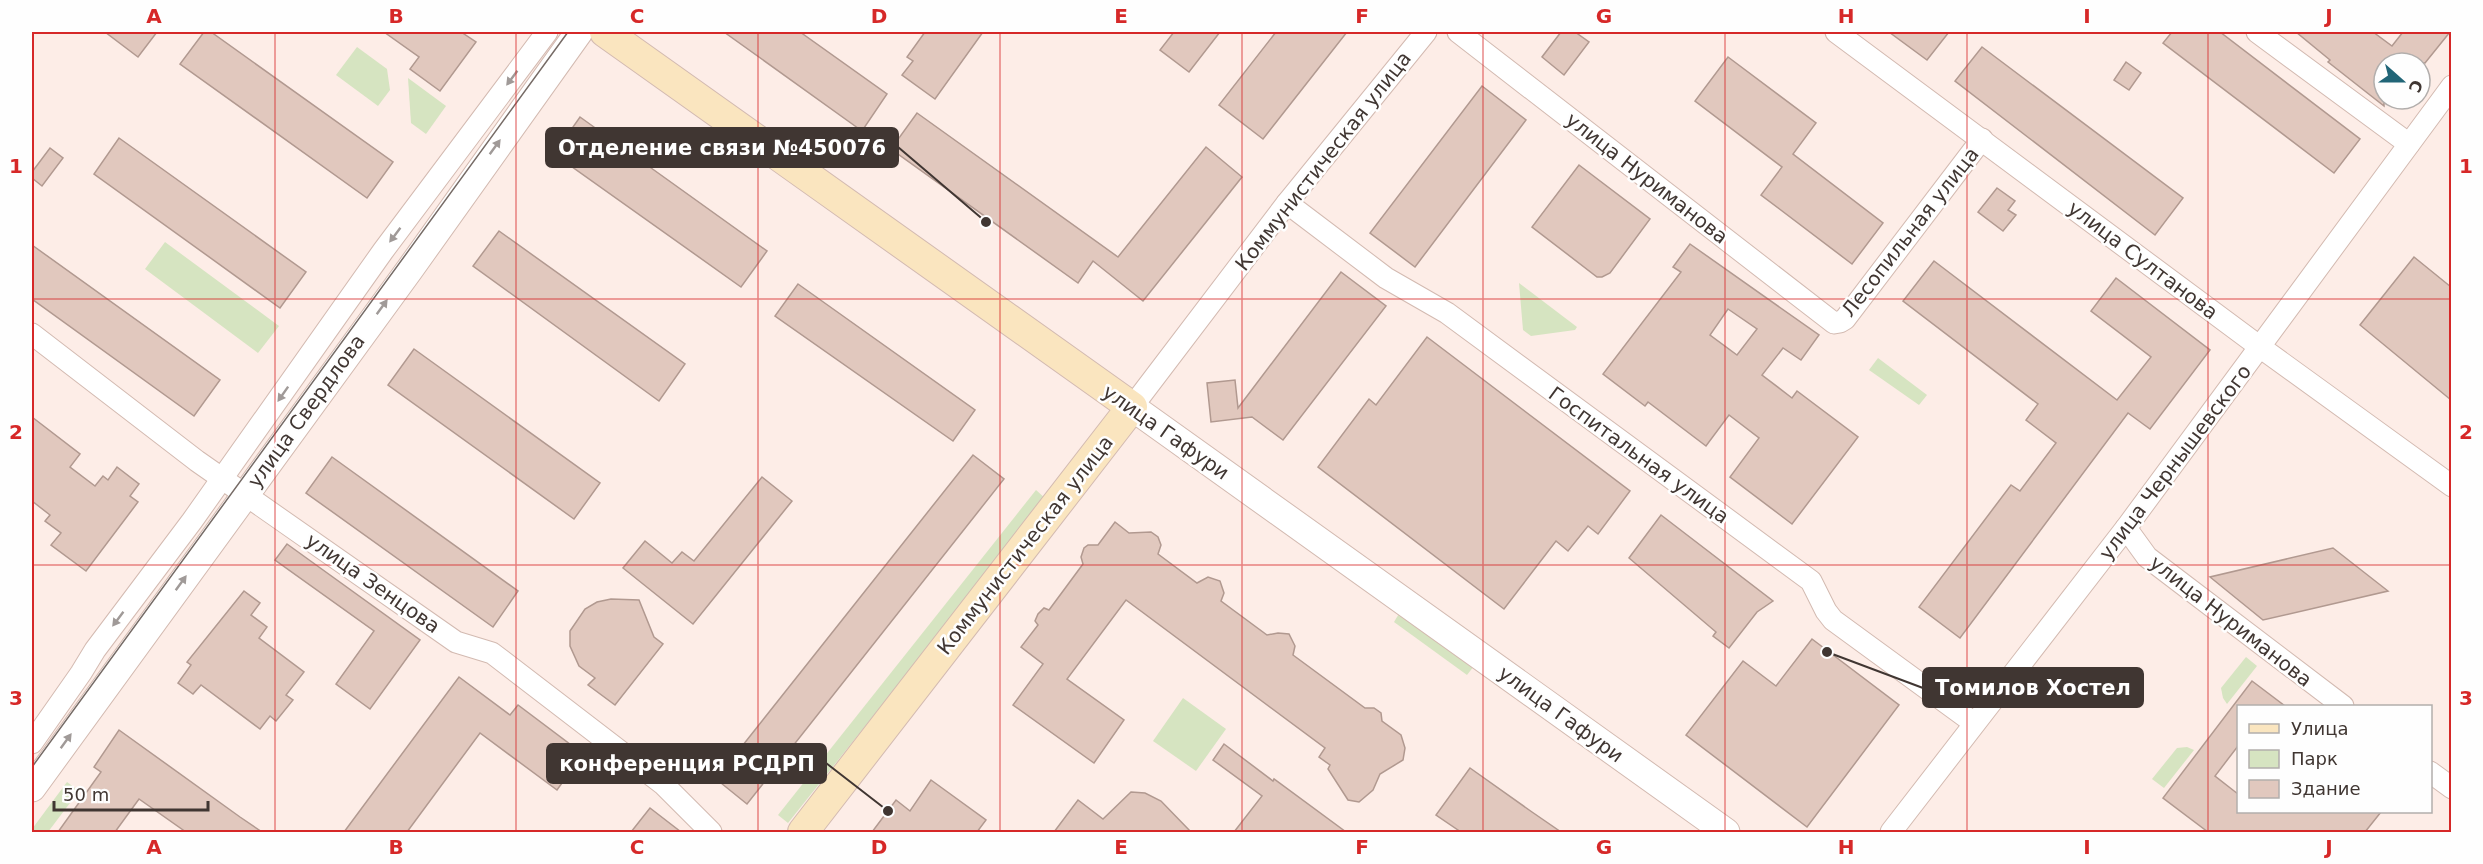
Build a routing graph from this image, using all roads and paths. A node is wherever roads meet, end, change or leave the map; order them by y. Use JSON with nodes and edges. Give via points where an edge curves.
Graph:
{"nodes":[{"id":1,"x":547,"y":32,"type":"edge"},
{"id":2,"x":579,"y":32,"type":"edge"},
{"id":3,"x":605,"y":32,"type":"edge"},
{"id":4,"x":1426,"y":32,"type":"edge"},
{"id":5,"x":1458,"y":32,"type":"edge"},
{"id":6,"x":1836,"y":32,"type":"edge"},
{"id":7,"x":2257,"y":32,"type":"edge"},
{"id":8,"x":2451,"y":86,"type":"edge"},
{"id":9,"x":1982,"y":139,"type":"junction"},
{"id":10,"x":2409,"y":144,"type":"junction"},
{"id":11,"x":1287,"y":203,"type":"junction"},
{"id":12,"x":1837,"y":323,"type":"joint"},
{"id":13,"x":32,"y":334,"type":"edge"},
{"id":14,"x":2260,"y":347,"type":"junction"},
{"id":15,"x":1132,"y":407,"type":"junction"},
{"id":16,"x":223,"y":478,"type":"junction"},
{"id":17,"x":2451,"y":486,"type":"edge"},
{"id":18,"x":245,"y":494,"type":"junction"},
{"id":19,"x":2126,"y":528,"type":"junction"},
{"id":20,"x":2342,"y":705,"type":"edge"},
{"id":21,"x":1974,"y":723,"type":"junction"},
{"id":22,"x":32,"y":743,"type":"edge"},
{"id":23,"x":2432,"y":774,"type":"edge"},
{"id":24,"x":32,"y":788,"type":"edge"},
{"id":25,"x":2451,"y":788,"type":"edge"},
{"id":26,"x":711,"y":832,"type":"edge"},
{"id":27,"x":803,"y":832,"type":"edge"},
{"id":28,"x":1726,"y":832,"type":"edge"},
{"id":29,"x":1891,"y":832,"type":"edge"}],
"edges":[{"from":1,"to":16,"type":"street","name":"улица Свердлова","one_way":true,"via":[[383,251]]},
{"from":18,"to":2,"type":"street","name":"улица Свердлова","one_way":true},
{"from":3,"to":15,"type":"main road","name":"улица Гафури"},
{"from":4,"to":11,"type":"street","name":"Коммунистическая улица"},
{"from":5,"to":12,"type":"street","name":"улица Нуриманова","via":[[1829,321]]},
{"from":6,"to":9,"type":"street","name":"улица Султанова"},
{"from":7,"to":10,"type":"street"},
{"from":8,"to":10,"type":"street","name":"улица Чернышевского"},
{"from":9,"to":12,"type":"street","name":"Лесопильная улица","via":[[1845,319]]},
{"from":9,"to":14,"type":"street","name":"улица Султанова"},
{"from":10,"to":14,"type":"street","name":"улица Чернышевского"},
{"from":11,"to":15,"type":"street","name":"Коммунистическая улица"},
{"from":11,"to":21,"type":"street","name":"Госпитальная улица","via":[[1386,278],[1450,315],[1811,581],[1833,620]]},
{"from":13,"to":16,"type":"street","name":"улица Зенцова"},
{"from":14,"to":17,"type":"street","name":"улица Султанова"},
{"from":14,"to":19,"type":"street","name":"улица Чернышевского"},
{"from":15,"to":27,"type":"main road","name":"Коммунистическая улица"},
{"from":15,"to":28,"type":"street","name":"улица Гафури"},
{"from":16,"to":18,"type":"street","name":"улица Зенцова"},
{"from":16,"to":22,"type":"street","name":"улица Свердлова","one_way":true,"via":[[95,650]]},
{"from":24,"to":18,"type":"street","name":"улица Свердлова","one_way":true},
{"from":18,"to":26,"type":"street","name":"улица Зенцова","via":[[456,642],[492,653],[664,785]]},
{"from":19,"to":20,"type":"street","name":"улица Нуриманова","via":[[2147,557]]},
{"from":19,"to":21,"type":"street","name":"улица Чернышевского"},
{"from":21,"to":29,"type":"street","name":"улица Чернышевского"},
{"from":23,"to":25,"type":"street"}]}
